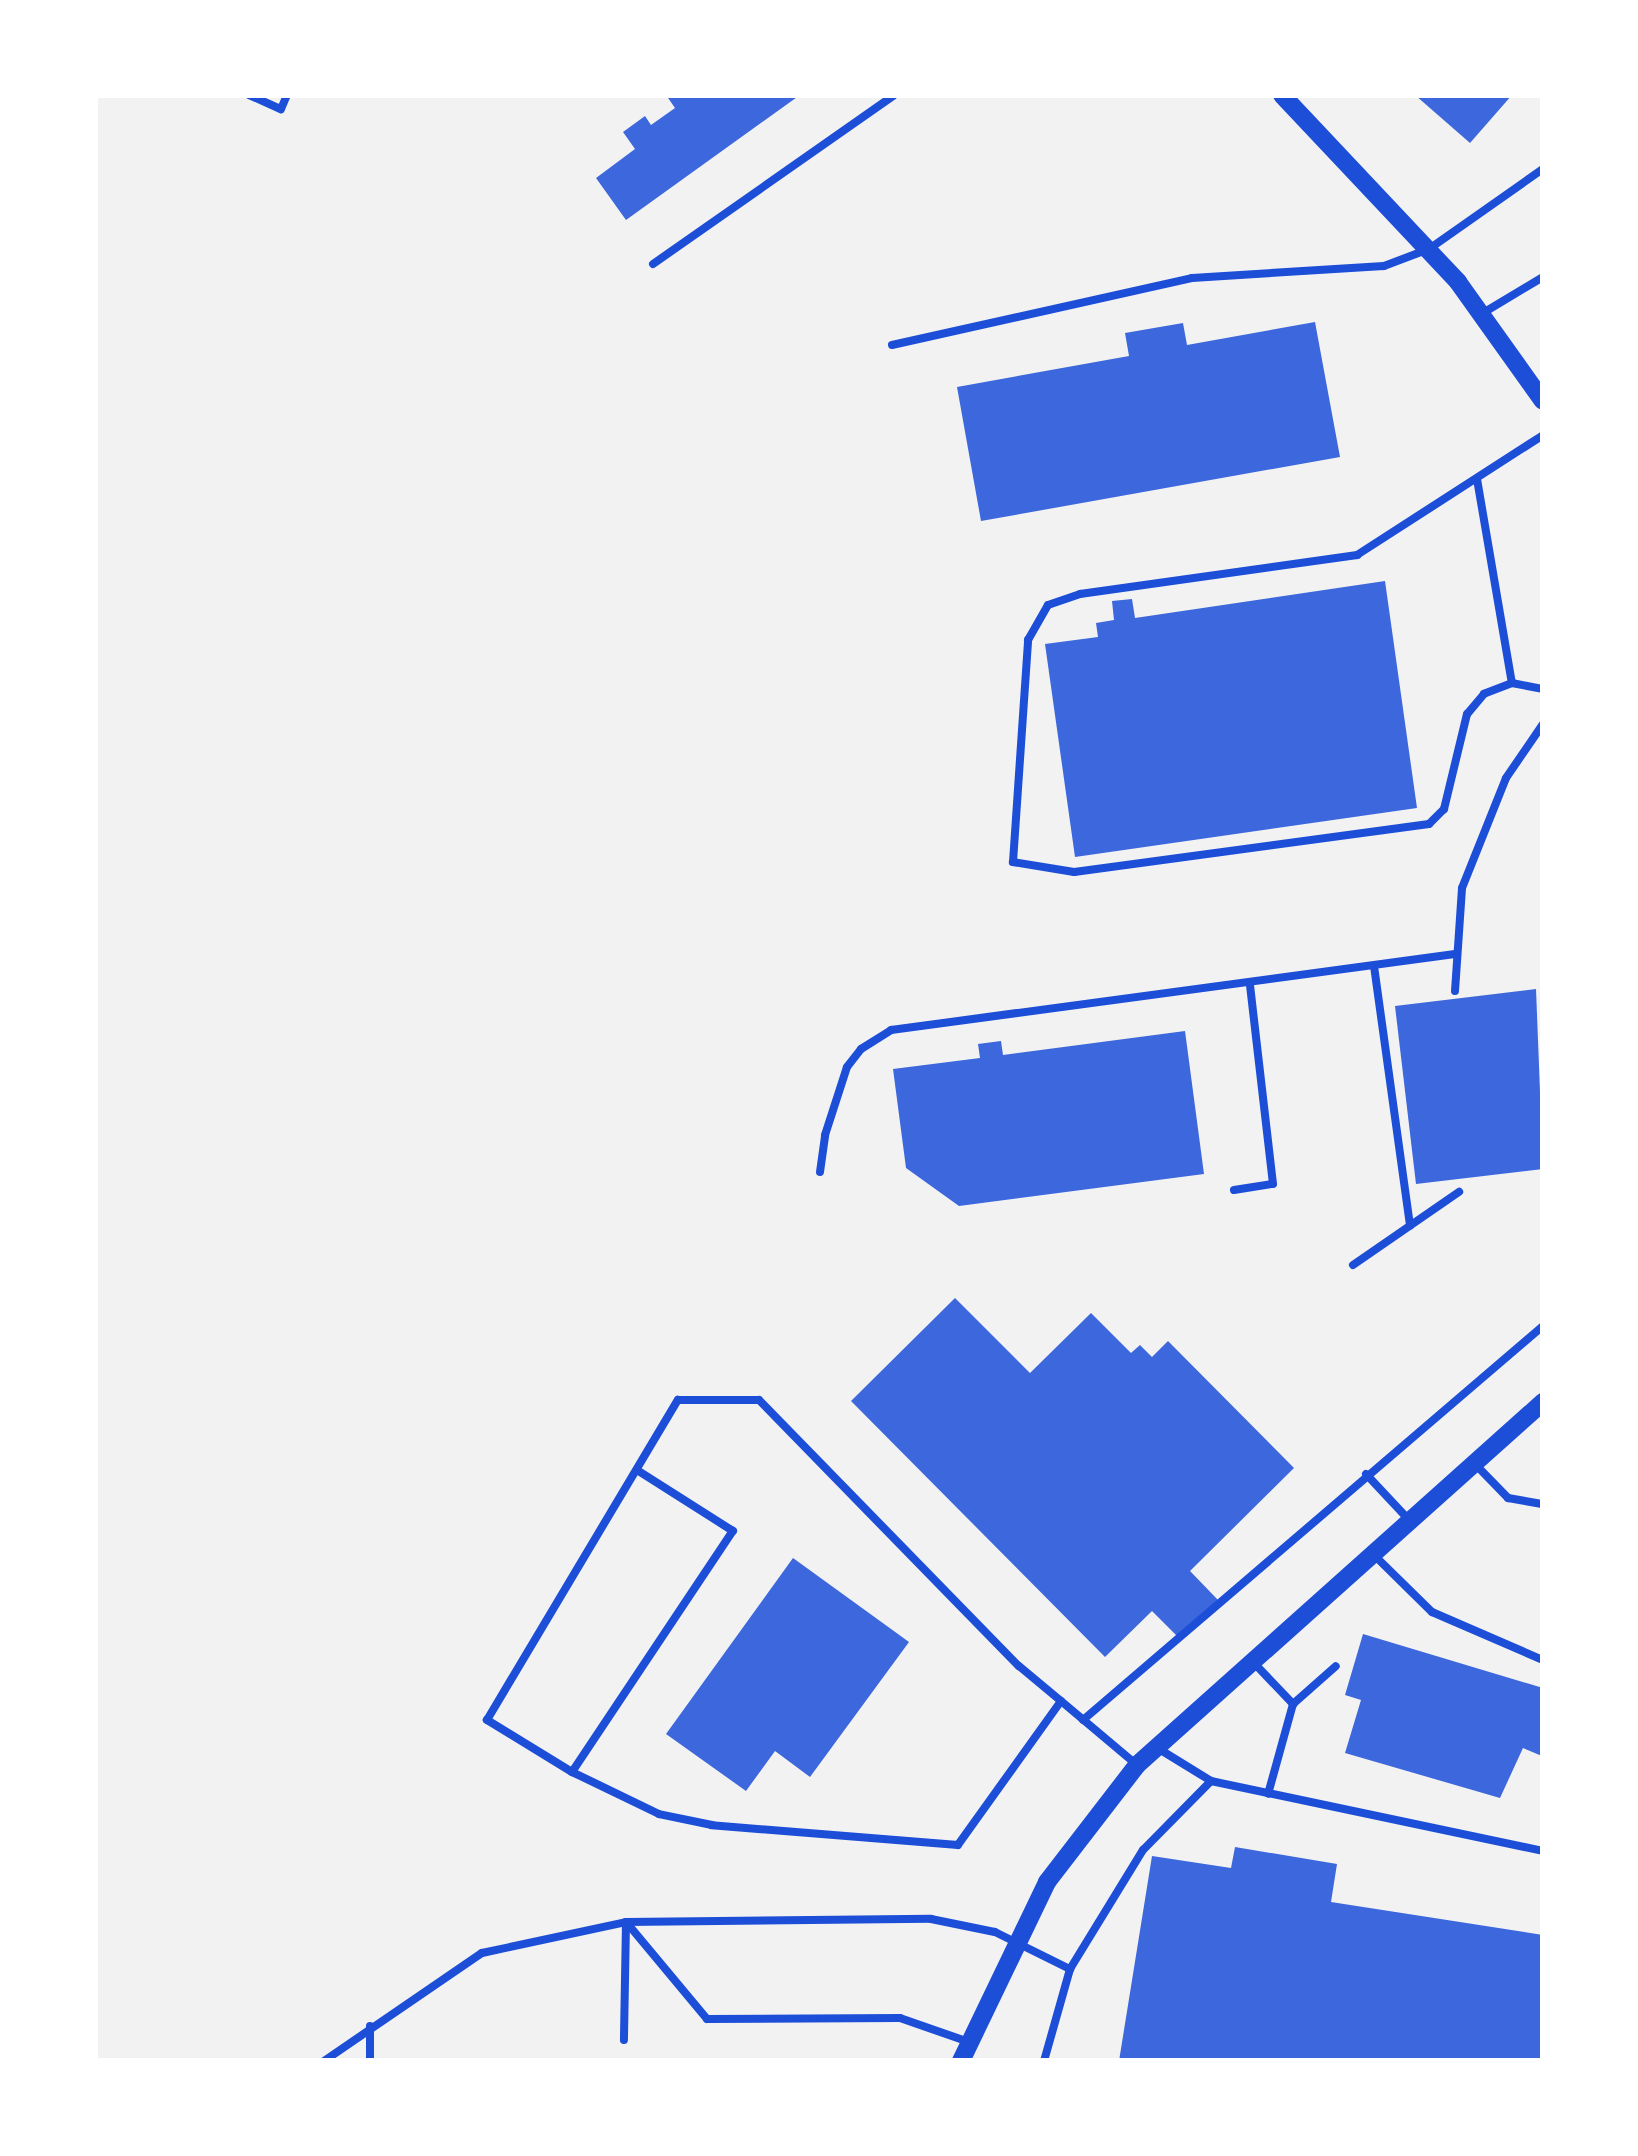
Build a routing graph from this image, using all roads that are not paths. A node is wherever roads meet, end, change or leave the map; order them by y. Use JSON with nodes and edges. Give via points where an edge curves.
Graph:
{"nodes":[{"id":1,"x":249,"y":95,"type":"edge"},
{"id":2,"x":287,"y":95,"type":"edge"},
{"id":3,"x":894,"y":95,"type":"edge"},
{"id":4,"x":1282,"y":95,"type":"edge"},
{"id":5,"x":1543,"y":169,"type":"edge"},
{"id":6,"x":1429,"y":249,"type":"junction"},
{"id":7,"x":654,"y":264,"type":"dead end"},
{"id":8,"x":1540,"y":278,"type":"edge"},
{"id":9,"x":1543,"y":290,"type":"edge"},
{"id":10,"x":1483,"y":313,"type":"junction"},
{"id":11,"x":892,"y":345,"type":"dead end"},
{"id":12,"x":1543,"y":401,"type":"edge"},
{"id":13,"x":1543,"y":435,"type":"edge"},
{"id":14,"x":1477,"y":479,"type":"junction"},
{"id":15,"x":1512,"y":683,"type":"junction"},
{"id":16,"x":1543,"y":689,"type":"edge"},
{"id":17,"x":1543,"y":724,"type":"edge"},
{"id":18,"x":1455,"y":954,"type":"junction"},
{"id":19,"x":1374,"y":966,"type":"junction"},
{"id":20,"x":1250,"y":986,"type":"junction"},
{"id":21,"x":1455,"y":991,"type":"dead end"},
{"id":22,"x":820,"y":1172,"type":"dead end"},
{"id":23,"x":1234,"y":1190,"type":"dead end"},
{"id":24,"x":1458,"y":1192,"type":"dead end"},
{"id":25,"x":1410,"y":1226,"type":"junction"},
{"id":26,"x":1353,"y":1265,"type":"dead end"},
{"id":27,"x":1543,"y":1326,"type":"edge"},
{"id":28,"x":1543,"y":1402,"type":"edge"},
{"id":29,"x":1474,"y":1463,"type":"junction"},
{"id":30,"x":638,"y":1470,"type":"junction"},
{"id":31,"x":1366,"y":1474,"type":"junction"},
{"id":32,"x":1543,"y":1504,"type":"edge"},
{"id":33,"x":1409,"y":1520,"type":"junction"},
{"id":34,"x":1372,"y":1553,"type":"junction"},
{"id":35,"x":1251,"y":1660,"type":"junction"},
{"id":36,"x":1543,"y":1660,"type":"edge"},
{"id":37,"x":1336,"y":1666,"type":"dead end"},
{"id":38,"x":1061,"y":1701,"type":"junction"},
{"id":39,"x":1293,"y":1704,"type":"junction"},
{"id":40,"x":1083,"y":1720,"type":"junction"},
{"id":41,"x":1156,"y":1746,"type":"junction"},
{"id":42,"x":1138,"y":1765,"type":"junction"},
{"id":43,"x":572,"y":1772,"type":"junction"},
{"id":44,"x":1211,"y":1781,"type":"junction"},
{"id":45,"x":1268,"y":1794,"type":"junction"},
{"id":46,"x":1543,"y":1850,"type":"edge"},
{"id":47,"x":626,"y":1922,"type":"junction"},
{"id":48,"x":1015,"y":1940,"type":"junction"},
{"id":49,"x":1070,"y":1969,"type":"junction"},
{"id":50,"x":370,"y":2026,"type":"junction"},
{"id":51,"x":624,"y":2040,"type":"dead end"},
{"id":52,"x":969,"y":2042,"type":"junction"},
{"id":53,"x":324,"y":2061,"type":"edge"},
{"id":54,"x":370,"y":2061,"type":"edge"},
{"id":55,"x":961,"y":2061,"type":"edge"},
{"id":56,"x":1044,"y":2061,"type":"edge"}],
"edges":[{"from":1,"to":2,"type":"lane","via":[[281,109]]},
{"from":3,"to":7,"type":"lane"},
{"from":4,"to":6,"type":"street"},
{"from":5,"to":6,"type":"lane"},
{"from":6,"to":10,"type":"street"},
{"from":6,"to":11,"type":"lane","via":[[1364,271],[1192,278]]},
{"from":8,"to":9,"type":"lane"},
{"from":8,"to":10,"type":"lane"},
{"from":10,"to":12,"type":"street"},
{"from":13,"to":14,"type":"lane"},
{"from":14,"to":15,"type":"lane"},
{"from":14,"to":15,"type":"lane","via":[[1377,546],[1345,558],[1080,594],[1048,605],[1028,640],[1014,862],[1074,872],[1429,824],[1444,808],[1467,714],[1484,694]]},
{"from":15,"to":16,"type":"lane"},
{"from":17,"to":18,"type":"lane","via":[[1496,798],[1457,901]]},
{"from":18,"to":19,"type":"lane"},
{"from":18,"to":21,"type":"lane"},
{"from":19,"to":20,"type":"lane"},
{"from":19,"to":25,"type":"lane"},
{"from":20,"to":22,"type":"lane","via":[[877,1035],[860,1049],[841,1084]]},
{"from":20,"to":23,"type":"lane","via":[[1273,1184]]},
{"from":24,"to":25,"type":"lane"},
{"from":25,"to":26,"type":"lane"},
{"from":27,"to":31,"type":"lane","via":[[1506,1364]]},
{"from":28,"to":29,"type":"street"},
{"from":29,"to":32,"type":"lane","via":[[1508,1498]]},
{"from":29,"to":33,"type":"street"},
{"from":30,"to":38,"type":"lane","via":[[678,1400],[760,1400]]},
{"from":30,"to":43,"type":"lane","via":[[487,1720]]},
{"from":30,"to":43,"type":"lane","via":[[734,1531]]},
{"from":31,"to":33,"type":"lane"},
{"from":31,"to":40,"type":"lane"},
{"from":33,"to":34,"type":"street"},
{"from":34,"to":35,"type":"street"},
{"from":34,"to":36,"type":"lane","via":[[1432,1612]]},
{"from":35,"to":39,"type":"lane"},
{"from":35,"to":41,"type":"street"},
{"from":37,"to":39,"type":"lane"},
{"from":38,"to":40,"type":"lane"},
{"from":38,"to":43,"type":"lane","via":[[958,1845],[676,1818]]},
{"from":39,"to":45,"type":"lane"},
{"from":40,"to":42,"type":"lane"},
{"from":41,"to":42,"type":"street"},
{"from":41,"to":44,"type":"lane"},
{"from":42,"to":48,"type":"street","via":[[1059,1863]]},
{"from":44,"to":45,"type":"lane"},
{"from":44,"to":49,"type":"lane","via":[[1143,1850]]},
{"from":45,"to":46,"type":"lane"},
{"from":47,"to":48,"type":"lane","via":[[910,1918],[975,1926]]},
{"from":47,"to":50,"type":"lane","via":[[482,1953]]},
{"from":47,"to":51,"type":"lane"},
{"from":47,"to":52,"type":"lane","via":[[707,2019],[900,2018]]},
{"from":48,"to":49,"type":"lane"},
{"from":48,"to":52,"type":"street"},
{"from":49,"to":56,"type":"lane"},
{"from":50,"to":53,"type":"lane"},
{"from":50,"to":54,"type":"lane"},
{"from":52,"to":55,"type":"street"}]}
